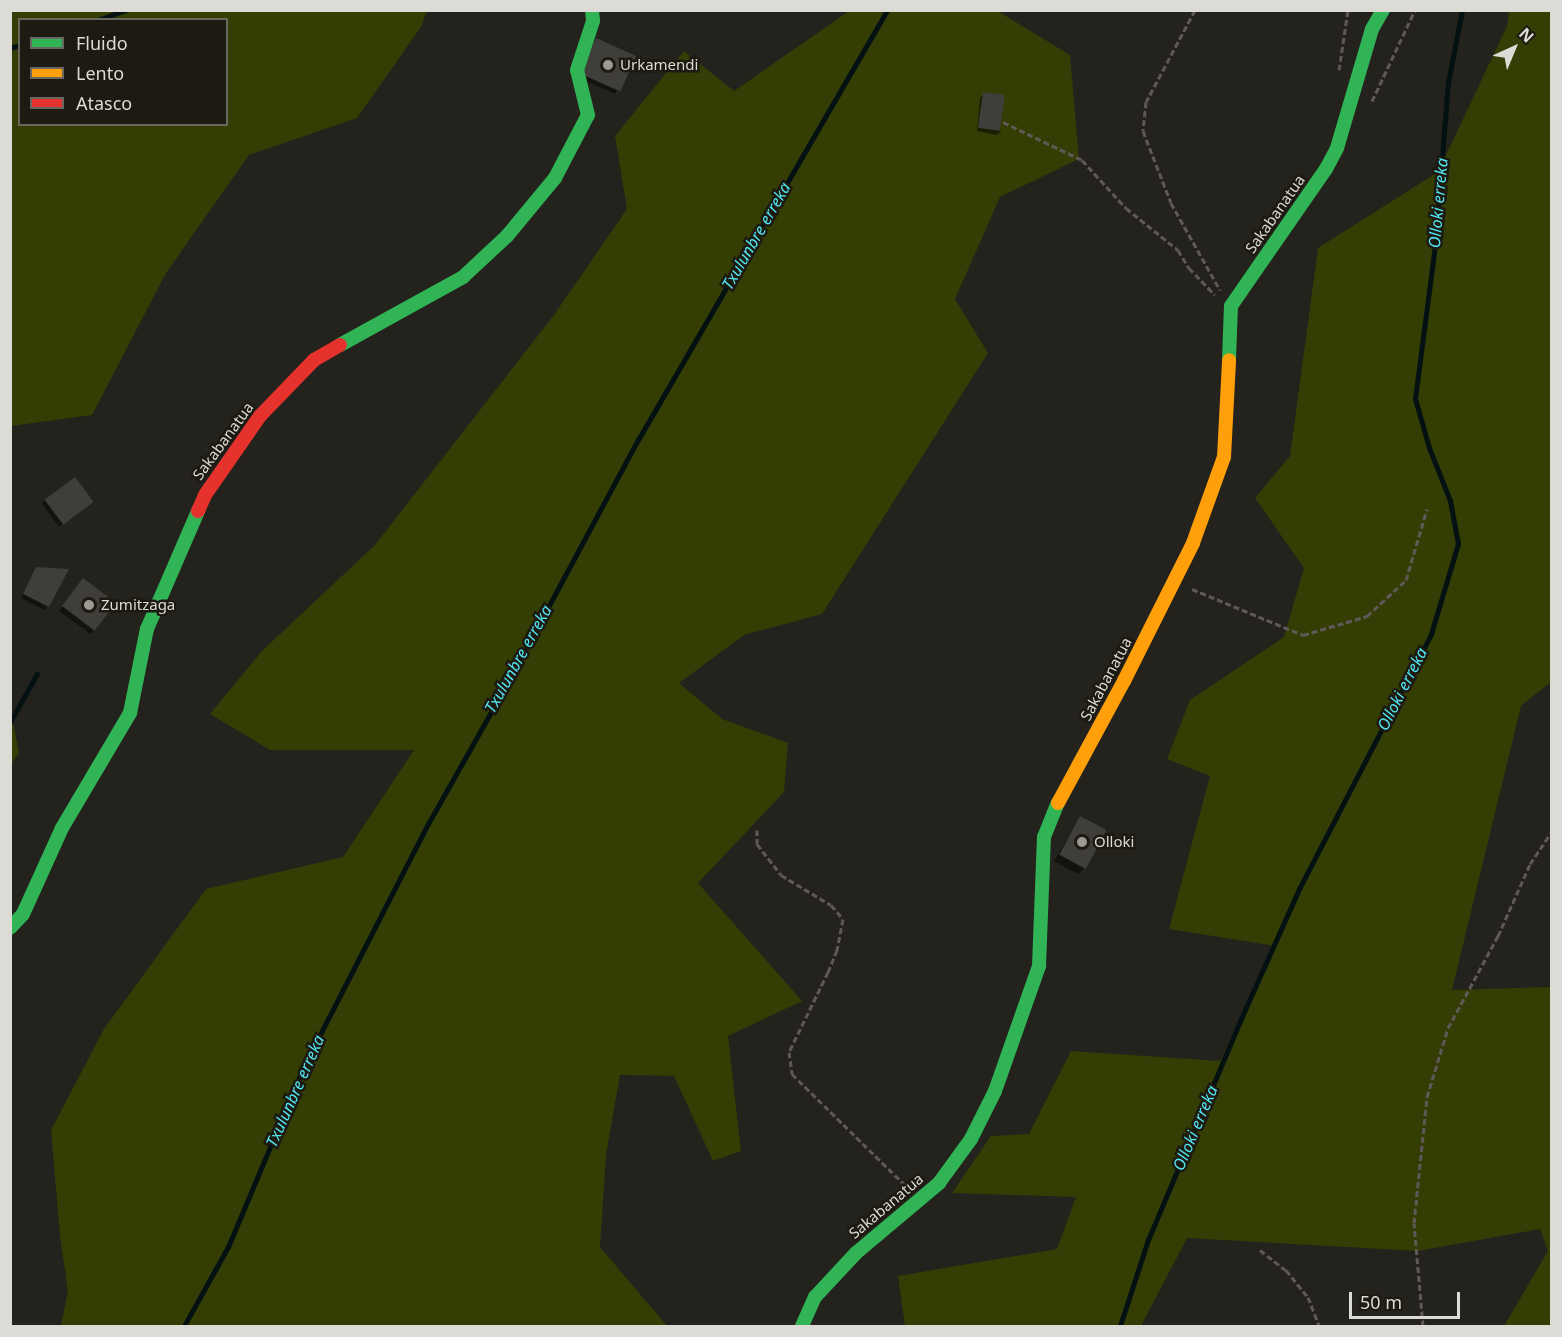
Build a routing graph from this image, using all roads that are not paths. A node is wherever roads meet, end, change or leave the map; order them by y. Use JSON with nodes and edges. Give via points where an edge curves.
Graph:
{"nodes":[{"id":1,"x":592,"y":10,"type":"edge"},
{"id":2,"x":1383,"y":10,"type":"edge"},
{"id":3,"x":10,"y":928,"type":"edge"},
{"id":4,"x":802,"y":1326,"type":"edge"}],
"edges":[{"from":1,"to":3,"type":"street","name":"Sakabanatua","via":[[593,21],[576,70],[588,115],[555,178],[507,236],[463,277],[314,360],[260,416],[205,495],[147,629],[130,713],[62,828],[23,914]]},
{"from":2,"to":4,"type":"street","name":"Sakabanatua","via":[[1372,29],[1337,148],[1231,306],[1224,457],[1193,543],[1044,837],[1039,966],[995,1091],[971,1138],[939,1183],[856,1253],[815,1297]]}]}
